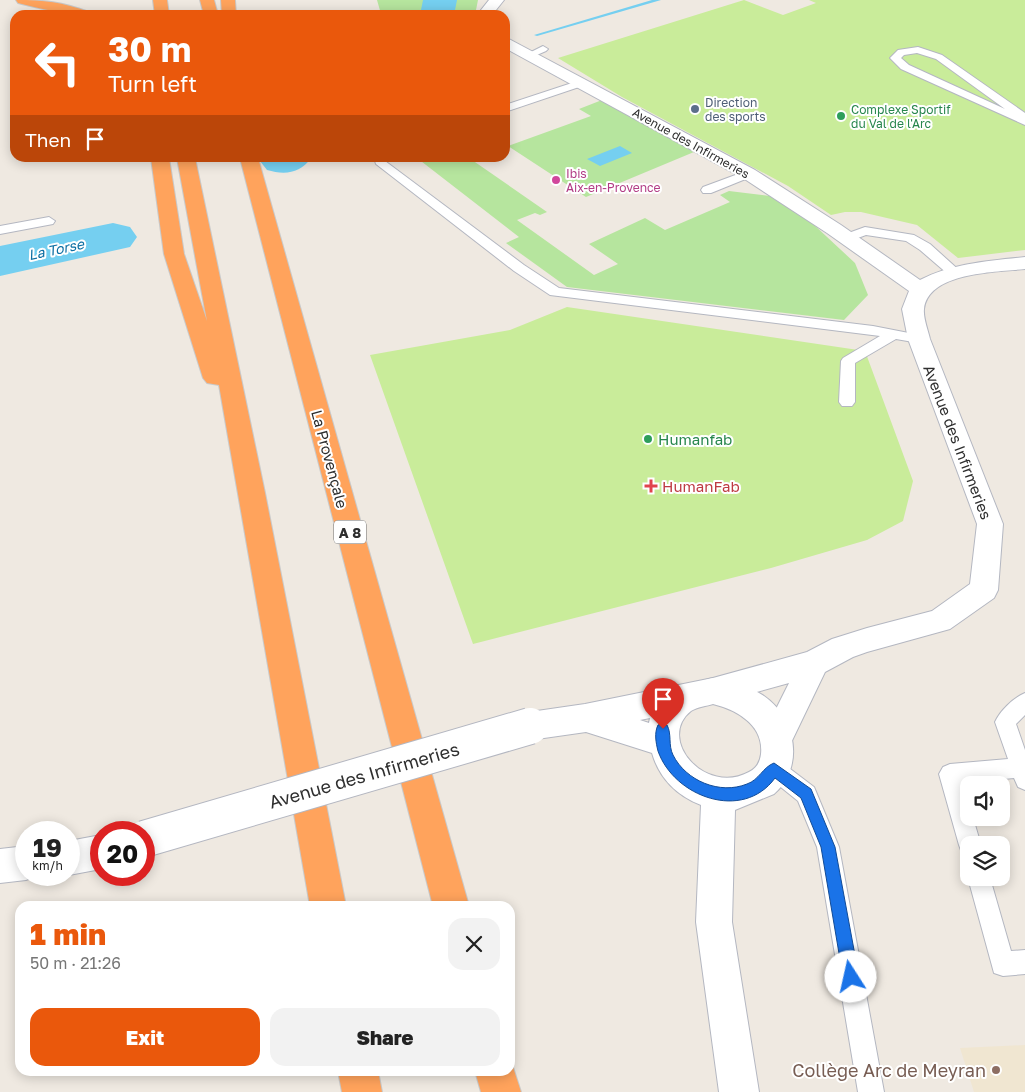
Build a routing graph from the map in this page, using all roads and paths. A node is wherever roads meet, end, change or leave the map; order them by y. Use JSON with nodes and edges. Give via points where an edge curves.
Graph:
{"nodes":[{"id":1,"x":23,"y":0,"type":"edge"},
{"id":2,"x":496,"y":0,"type":"edge"},
{"id":3,"x":70,"y":10,"type":"edge"},
{"id":4,"x":488,"y":10,"type":"edge"},
{"id":5,"x":510,"y":44,"type":"edge"},
{"id":6,"x":581,"y":83,"type":"junction"},
{"id":7,"x":510,"y":108,"type":"edge"},
{"id":8,"x":1025,"y":120,"type":"edge"},
{"id":9,"x":161,"y":162,"type":"edge"},
{"id":10,"x":187,"y":162,"type":"edge"},
{"id":11,"x":250,"y":162,"type":"edge"},
{"id":12,"x":380,"y":162,"type":"edge"},
{"id":13,"x":748,"y":174,"type":"junction"},
{"id":14,"x":707,"y":190,"type":"dead end"},
{"id":15,"x":49,"y":221,"type":"dead end"},
{"id":16,"x":0,"y":230,"type":"edge"},
{"id":17,"x":847,"y":238,"type":"junction"},
{"id":18,"x":1025,"y":263,"type":"edge"},
{"id":19,"x":954,"y":272,"type":"junction"},
{"id":20,"x":920,"y":289,"type":"junction"},
{"id":21,"x":907,"y":336,"type":"junction"},
{"id":22,"x":847,"y":402,"type":"dead end"},
{"id":23,"x":252,"y":493,"type":"junction"},
{"id":24,"x":814,"y":664,"type":"junction"},
{"id":25,"x":701,"y":694,"type":"junction"},
{"id":26,"x":1025,"y":702,"type":"edge"},
{"id":27,"x":585,"y":718,"type":"junction"},
{"id":28,"x":663,"y":744,"type":"junction"},
{"id":29,"x":775,"y":754,"type":"junction"},
{"id":30,"x":1023,"y":774,"type":"edge"},
{"id":31,"x":718,"y":794,"type":"junction"},
{"id":32,"x":155,"y":836,"type":"edge"},
{"id":33,"x":967,"y":836,"type":"edge"},
{"id":34,"x":15,"y":864,"type":"edge"},
{"id":35,"x":0,"y":866,"type":"edge"},
{"id":36,"x":981,"y":886,"type":"edge"},
{"id":37,"x":327,"y":901,"type":"edge"},
{"id":38,"x":450,"y":901,"type":"edge"},
{"id":39,"x":1025,"y":962,"type":"edge"},
{"id":40,"x":359,"y":1076,"type":"edge"},
{"id":41,"x":496,"y":1076,"type":"edge"},
{"id":42,"x":362,"y":1092,"type":"edge"},
{"id":43,"x":501,"y":1092,"type":"edge"},
{"id":44,"x":739,"y":1092,"type":"edge"},
{"id":45,"x":871,"y":1092,"type":"edge"}],
"edges":[{"from":1,"to":3,"type":"highway"},
{"from":2,"to":4,"type":"street"},
{"from":5,"to":6,"type":"street","name":"Avenue des Infirmeries","via":[[536,52]]},
{"from":6,"to":7,"type":"lane"},
{"from":6,"to":13,"type":"street","name":"Avenue des Infirmeries"},
{"from":8,"to":8,"type":"lane","via":[[905,67],[895,58],[901,52],[918,50],[939,57]]},
{"from":9,"to":23,"type":"highway","via":[[174,254]]},
{"from":10,"to":23,"type":"highway"},
{"from":11,"to":38,"type":"highway","name":"La Provençale","number":"A 8"},
{"from":12,"to":21,"type":"lane","via":[[555,292]]},
{"from":13,"to":14,"type":"lane"},
{"from":13,"to":17,"type":"street","name":"Avenue des Infirmeries"},
{"from":15,"to":16,"type":"lane"},
{"from":17,"to":19,"type":"lane","via":[[865,231],[910,238]]},
{"from":17,"to":20,"type":"street","name":"Avenue des Infirmeries"},
{"from":18,"to":19,"type":"street"},
{"from":19,"to":20,"type":"street"},
{"from":20,"to":21,"type":"street","name":"Avenue des Infirmeries"},
{"from":21,"to":22,"type":"lane","via":[[848,361]]},
{"from":21,"to":24,"type":"street","name":"Avenue des Infirmeries","via":[[990,524],[984,590],[940,621],[843,648]]},
{"from":23,"to":37,"type":"highway"},
{"from":24,"to":25,"type":"street","name":"Avenue des Infirmeries"},
{"from":24,"to":29,"type":"street"},
{"from":25,"to":27,"type":"street","name":"Avenue des Infirmeries"},
{"from":25,"to":28,"type":"street","via":[[676,704],[667,715]]},
{"from":25,"to":29,"type":"street","via":[[730,694],[760,711],[770,724]]},
{"from":26,"to":30,"type":"lane","via":[[1005,722]]},
{"from":27,"to":28,"type":"street","name":"Avenue des Infirmeries"},
{"from":27,"to":32,"type":"street","name":"Avenue des Infirmeries","bridge":true,"via":[[530,726]]},
{"from":28,"to":31,"type":"street","via":[[676,771],[703,790]]},
{"from":29,"to":31,"type":"street","via":[[765,781],[752,790]]},
{"from":29,"to":45,"type":"lane","via":[[806,794],[828,847]]},
{"from":30,"to":33,"type":"lane","via":[[950,774]]},
{"from":31,"to":44,"type":"street","via":[[714,922]]},
{"from":34,"to":35,"type":"street"},
{"from":36,"to":39,"type":"lane","via":[[1003,964]]},
{"from":40,"to":42,"type":"highway"},
{"from":41,"to":43,"type":"highway"}]}
